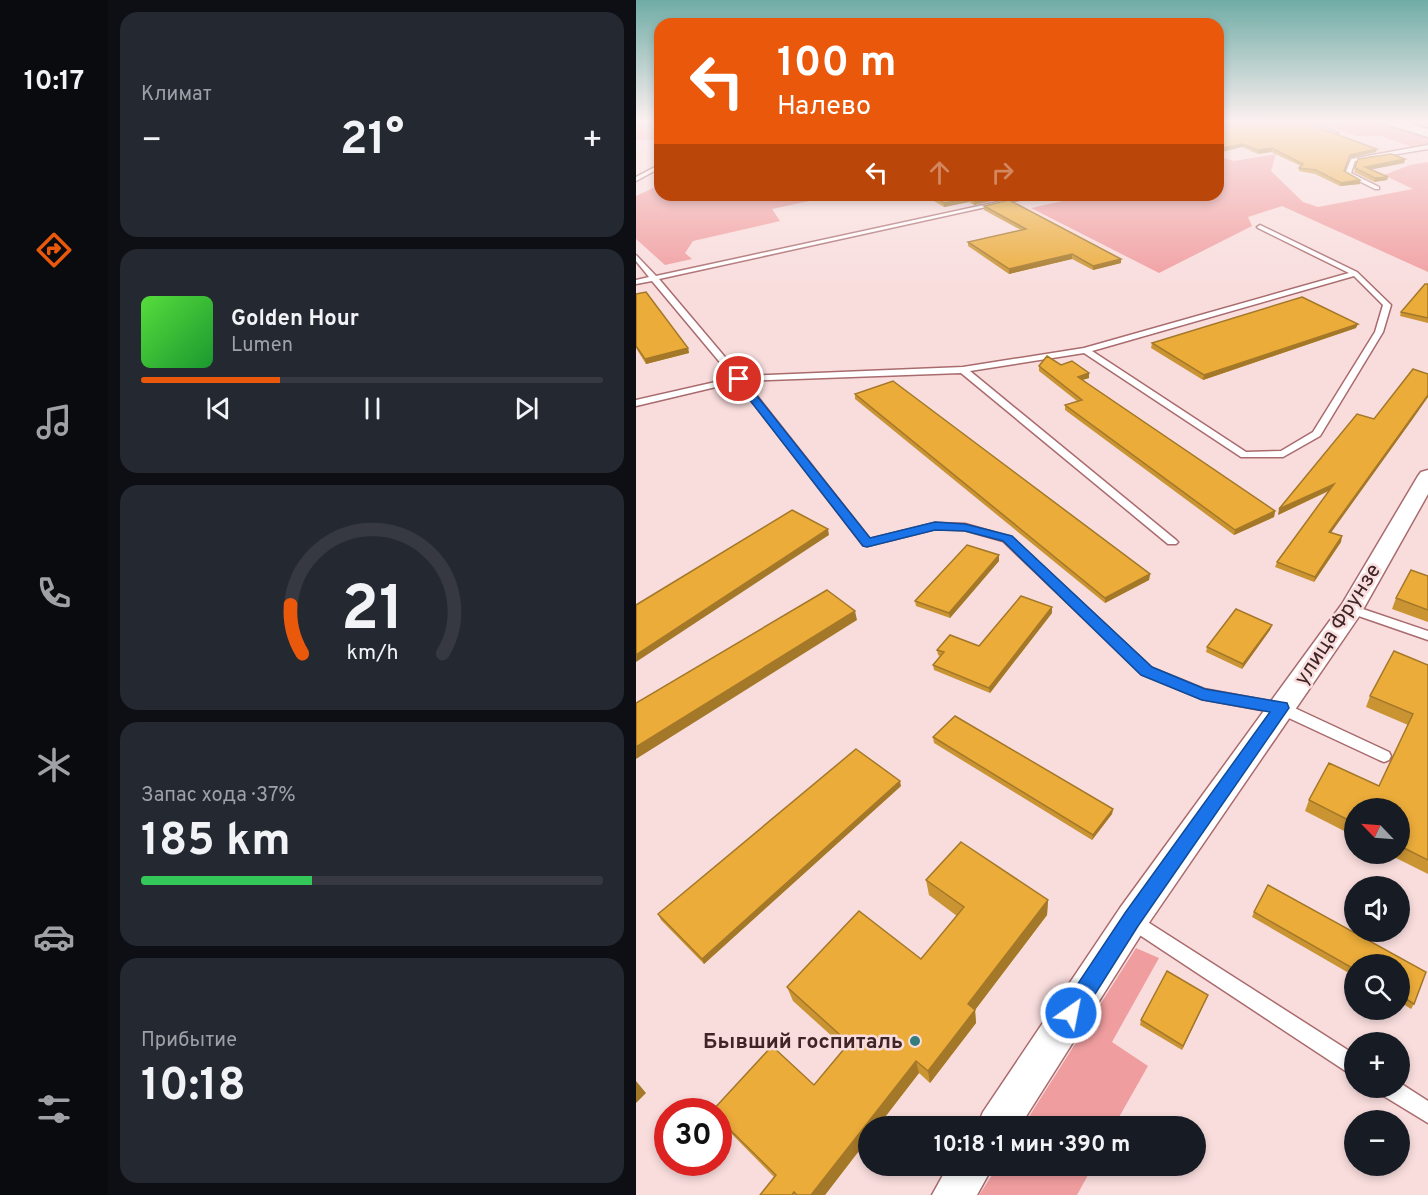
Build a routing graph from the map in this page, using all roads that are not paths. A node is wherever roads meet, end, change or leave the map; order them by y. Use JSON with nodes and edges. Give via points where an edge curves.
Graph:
{"nodes":[{"id":1,"x":1354,"y":177,"type":"edge"},
{"id":2,"x":1377,"y":188,"type":"dead end"},
{"id":3,"x":1010,"y":201,"type":"edge"},
{"id":4,"x":1260,"y":227,"type":"dead end"},
{"id":5,"x":636,"y":257,"type":"edge"},
{"id":6,"x":1355,"y":273,"type":"junction"},
{"id":7,"x":653,"y":279,"type":"junction"},
{"id":8,"x":636,"y":282,"type":"edge"},
{"id":9,"x":1085,"y":350,"type":"junction"},
{"id":10,"x":963,"y":370,"type":"junction"},
{"id":11,"x":739,"y":379,"type":"junction"},
{"id":12,"x":636,"y":403,"type":"edge"},
{"id":13,"x":1428,"y":476,"type":"edge"},
{"id":14,"x":1172,"y":542,"type":"dead end"},
{"id":15,"x":1351,"y":609,"type":"junction"},
{"id":16,"x":1428,"y":636,"type":"edge"},
{"id":17,"x":1281,"y":708,"type":"junction"},
{"id":18,"x":1383,"y":756,"type":"dead end"},
{"id":19,"x":1132,"y":919,"type":"junction"},
{"id":20,"x":1344,"y":1058,"type":"edge"},
{"id":21,"x":1405,"y":1098,"type":"edge"},
{"id":22,"x":1428,"y":1113,"type":"edge"},
{"id":23,"x":1004,"y":1116,"type":"edge"},
{"id":24,"x":965,"y":1176,"type":"edge"},
{"id":25,"x":953,"y":1195,"type":"edge"}],
"edges":[{"from":1,"to":2,"type":"lane"},
{"from":3,"to":7,"type":"lane"},
{"from":4,"to":6,"type":"lane"},
{"from":5,"to":7,"type":"lane"},
{"from":6,"to":9,"type":"lane"},
{"from":6,"to":9,"type":"lane","via":[[1387,305],[1379,332],[1317,434],[1283,454],[1244,455]]},
{"from":7,"to":8,"type":"lane"},
{"from":7,"to":11,"type":"lane"},
{"from":9,"to":10,"type":"lane"},
{"from":10,"to":11,"type":"lane"},
{"from":10,"to":14,"type":"lane"},
{"from":11,"to":12,"type":"lane"},
{"from":11,"to":17,"type":"lane","via":[[867,543],[935,526],[965,527],[1007,539],[1147,671],[1202,694]]},
{"from":13,"to":15,"type":"street","name":"улица Фрунзе"},
{"from":15,"to":16,"type":"lane"},
{"from":15,"to":17,"type":"street","name":"улица Фрунзе"},
{"from":17,"to":18,"type":"lane"},
{"from":17,"to":19,"type":"street","name":"улица Фрунзе"},
{"from":19,"to":20,"type":"lane"},
{"from":19,"to":23,"type":"street","name":"улица Фрунзе"},
{"from":21,"to":22,"type":"lane"},
{"from":24,"to":25,"type":"street"}]}
